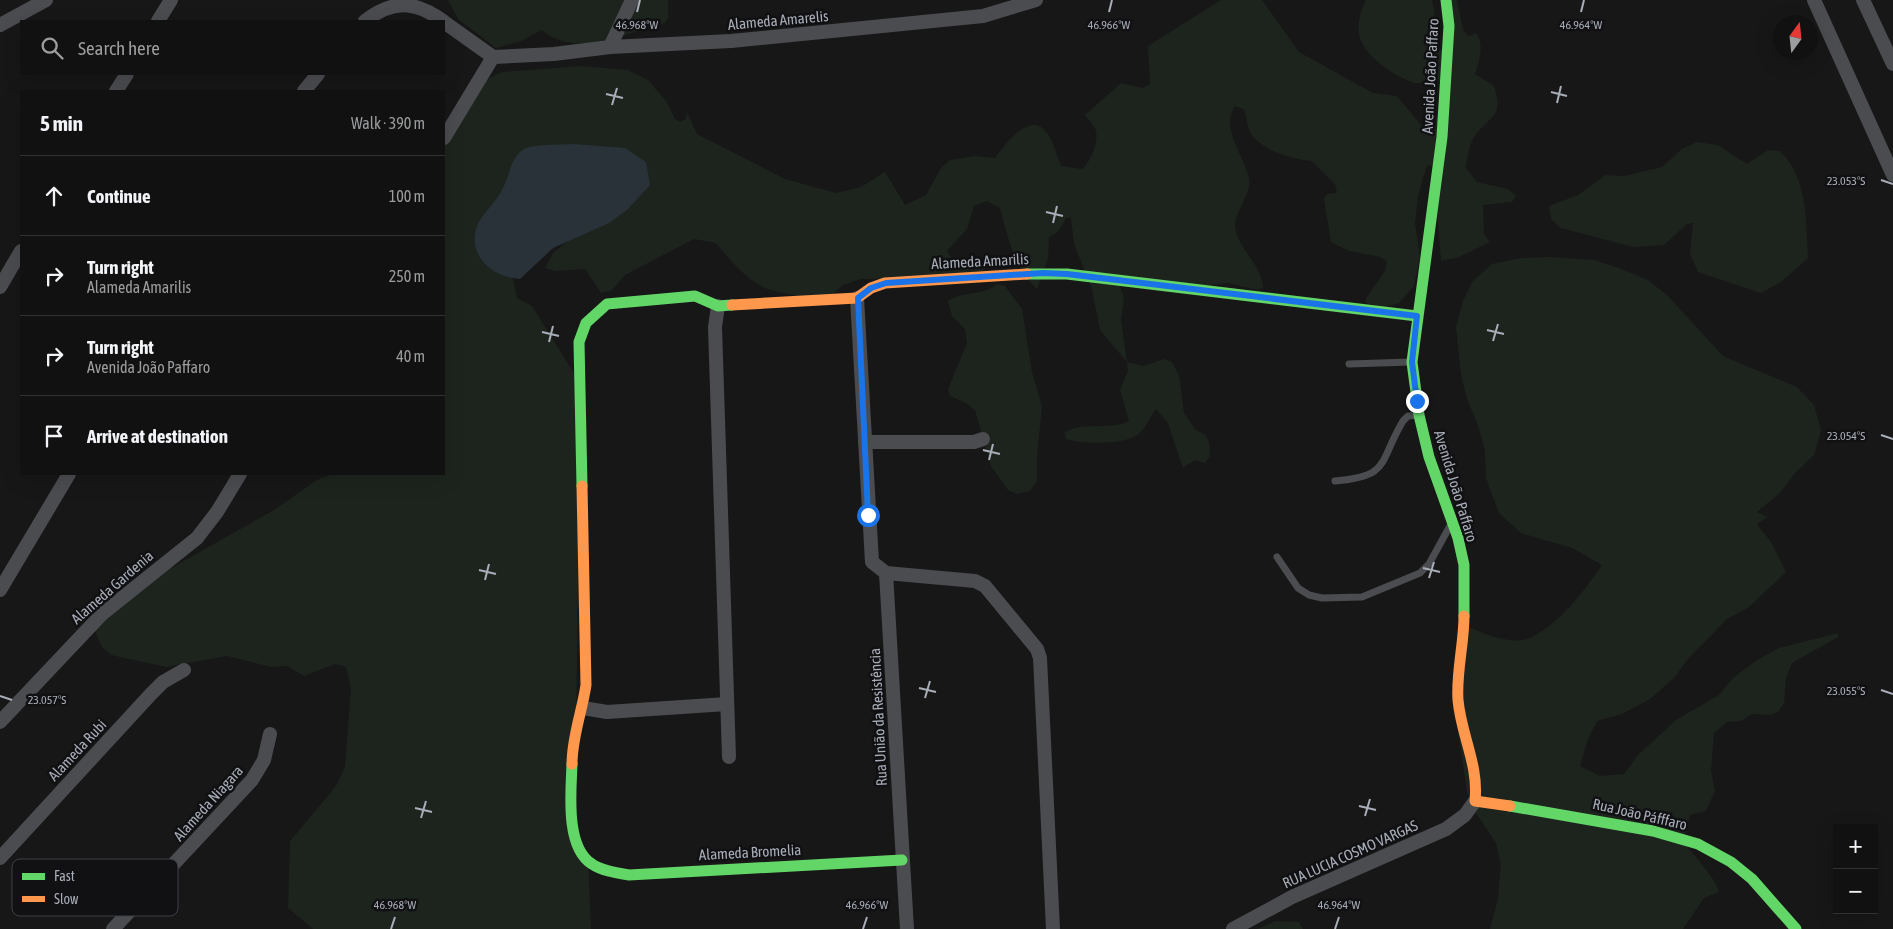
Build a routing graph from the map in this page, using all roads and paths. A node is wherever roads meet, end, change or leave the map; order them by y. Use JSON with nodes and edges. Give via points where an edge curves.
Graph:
{"nodes":[{"id":1,"x":46,"y":0,"type":"edge"},
{"id":2,"x":171,"y":0,"type":"edge"},
{"id":3,"x":632,"y":0,"type":"edge"},
{"id":4,"x":1036,"y":0,"type":"edge"},
{"id":5,"x":1446,"y":0,"type":"edge"},
{"id":6,"x":1814,"y":0,"type":"edge"},
{"id":7,"x":1863,"y":0,"type":"edge"},
{"id":8,"x":159,"y":20,"type":"edge"},
{"id":9,"x":366,"y":20,"type":"edge"},
{"id":10,"x":440,"y":20,"type":"edge"},
{"id":11,"x":445,"y":23,"type":"edge"},
{"id":12,"x":0,"y":25,"type":"edge"},
{"id":13,"x":610,"y":47,"type":"junction"},
{"id":14,"x":493,"y":57,"type":"junction"},
{"id":15,"x":1893,"y":64,"type":"edge"},
{"id":16,"x":126,"y":75,"type":"edge"},
{"id":17,"x":317,"y":75,"type":"edge"},
{"id":18,"x":117,"y":90,"type":"edge"},
{"id":19,"x":305,"y":90,"type":"edge"},
{"id":20,"x":445,"y":136,"type":"edge"},
{"id":21,"x":1893,"y":174,"type":"edge"},
{"id":22,"x":20,"y":253,"type":"edge"},
{"id":23,"x":0,"y":287,"type":"edge"},
{"id":24,"x":858,"y":298,"type":"junction"},
{"id":25,"x":718,"y":306,"type":"junction"},
{"id":26,"x":1417,"y":316,"type":"junction"},
{"id":27,"x":586,"y":323,"type":"joint"},
{"id":28,"x":1412,"y":362,"type":"junction"},
{"id":29,"x":1349,"y":364,"type":"dead end"},
{"id":30,"x":1419,"y":415,"type":"junction"},
{"id":31,"x":983,"y":438,"type":"dead end"},
{"id":32,"x":865,"y":442,"type":"junction"},
{"id":33,"x":68,"y":475,"type":"edge"},
{"id":34,"x":239,"y":475,"type":"edge"},
{"id":35,"x":1335,"y":480,"type":"dead end"},
{"id":36,"x":1452,"y":522,"type":"junction"},
{"id":37,"x":1277,"y":557,"type":"dead end"},
{"id":38,"x":886,"y":573,"type":"junction"},
{"id":39,"x":0,"y":590,"type":"edge"},
{"id":40,"x":184,"y":670,"type":"dead end"},
{"id":41,"x":727,"y":704,"type":"junction"},
{"id":42,"x":583,"y":708,"type":"junction"},
{"id":43,"x":0,"y":722,"type":"edge"},
{"id":44,"x":270,"y":734,"type":"dead end"},
{"id":45,"x":729,"y":757,"type":"dead end"},
{"id":46,"x":1474,"y":801,"type":"junction"},
{"id":47,"x":0,"y":858,"type":"edge"},
{"id":48,"x":178,"y":859,"type":"edge"},
{"id":49,"x":902,"y":860,"type":"junction"},
{"id":50,"x":125,"y":916,"type":"edge"},
{"id":51,"x":113,"y":929,"type":"edge"},
{"id":52,"x":907,"y":929,"type":"edge"},
{"id":53,"x":1053,"y":929,"type":"edge"},
{"id":54,"x":1233,"y":929,"type":"edge"},
{"id":55,"x":1796,"y":929,"type":"edge"}],
"edges":[{"from":1,"to":12,"type":"street"},
{"from":2,"to":8,"type":"street"},
{"from":3,"to":13,"type":"street"},
{"from":4,"to":13,"type":"street","name":"Alameda Amarelis","via":[[983,16],[731,41]]},
{"from":5,"to":26,"type":"street","name":"Avenida João Paffaro","via":[[1449,26],[1442,137]]},
{"from":6,"to":21,"type":"street"},
{"from":7,"to":15,"type":"street"},
{"from":9,"to":10,"type":"street","via":[[383,5],[395,1],[407,1]]},
{"from":11,"to":14,"type":"street"},
{"from":13,"to":14,"type":"street"},
{"from":14,"to":20,"type":"street"},
{"from":16,"to":18,"type":"street"},
{"from":17,"to":19,"type":"street"},
{"from":22,"to":23,"type":"street"},
{"from":24,"to":25,"type":"street","name":"Alameda Amarilis"},
{"from":24,"to":26,"type":"street","name":"Alameda Amarilis","via":[[871,288],[886,283],[1043,273]]},
{"from":24,"to":32,"type":"street"},
{"from":25,"to":27,"type":"street","name":"Alameda Amarilis","via":[[695,296],[607,304]]},
{"from":25,"to":41,"type":"street","via":[[715,326]]},
{"from":26,"to":28,"type":"street","name":"Avenida João Paffaro"},
{"from":27,"to":42,"type":"street","name":"Alameda Bromelia","via":[[579,342],[586,685]]},
{"from":28,"to":29,"type":"lane"},
{"from":28,"to":30,"type":"street","name":"Avenida João Paffaro"},
{"from":30,"to":35,"type":"lane","via":[[1408,416],[1403,421],[1383,463],[1372,474],[1358,479]]},
{"from":30,"to":36,"type":"street","name":"Avenida João Paffaro","via":[[1429,457]]},
{"from":31,"to":32,"type":"street","via":[[974,442]]},
{"from":32,"to":38,"type":"street","via":[[870,551],[872,562]]},
{"from":33,"to":39,"type":"street"},
{"from":34,"to":43,"type":"street","name":"Alameda Gardenia","via":[[217,512],[196,538],[102,614]]},
{"from":36,"to":37,"type":"lane","via":[[1429,564],[1420,573],[1362,597],[1322,598],[1309,595],[1298,588]]},
{"from":36,"to":46,"type":"street","name":"Avenida João Paffaro","via":[[1464,565],[1458,699],[1474,760],[1477,784]]},
{"from":38,"to":49,"type":"street","name":"Rua União da Resistência"},
{"from":38,"to":53,"type":"street","via":[[975,581],[985,586],[1037,649]]},
{"from":40,"to":47,"type":"street","name":"Alameda Rubi","via":[[151,694]]},
{"from":41,"to":42,"type":"street","via":[[607,712]]},
{"from":41,"to":45,"type":"street"},
{"from":42,"to":49,"type":"street","name":"Alameda Bromelia","via":[[572,747],[571,810],[575,839],[588,861],[608,871],[629,875]]},
{"from":44,"to":48,"type":"street","name":"Alameda Niagara","via":[[264,760],[252,780]]},
{"from":46,"to":54,"type":"street","name":"RUA LUCIA COSMO VARGAS","via":[[1465,815],[1446,829],[1292,897]]},
{"from":46,"to":55,"type":"street","name":"Rua João Páfffaro","via":[[1596,819],[1693,842],[1735,866]]},
{"from":49,"to":52,"type":"street"},
{"from":50,"to":51,"type":"street","name":"Alameda Niagara"}]}
